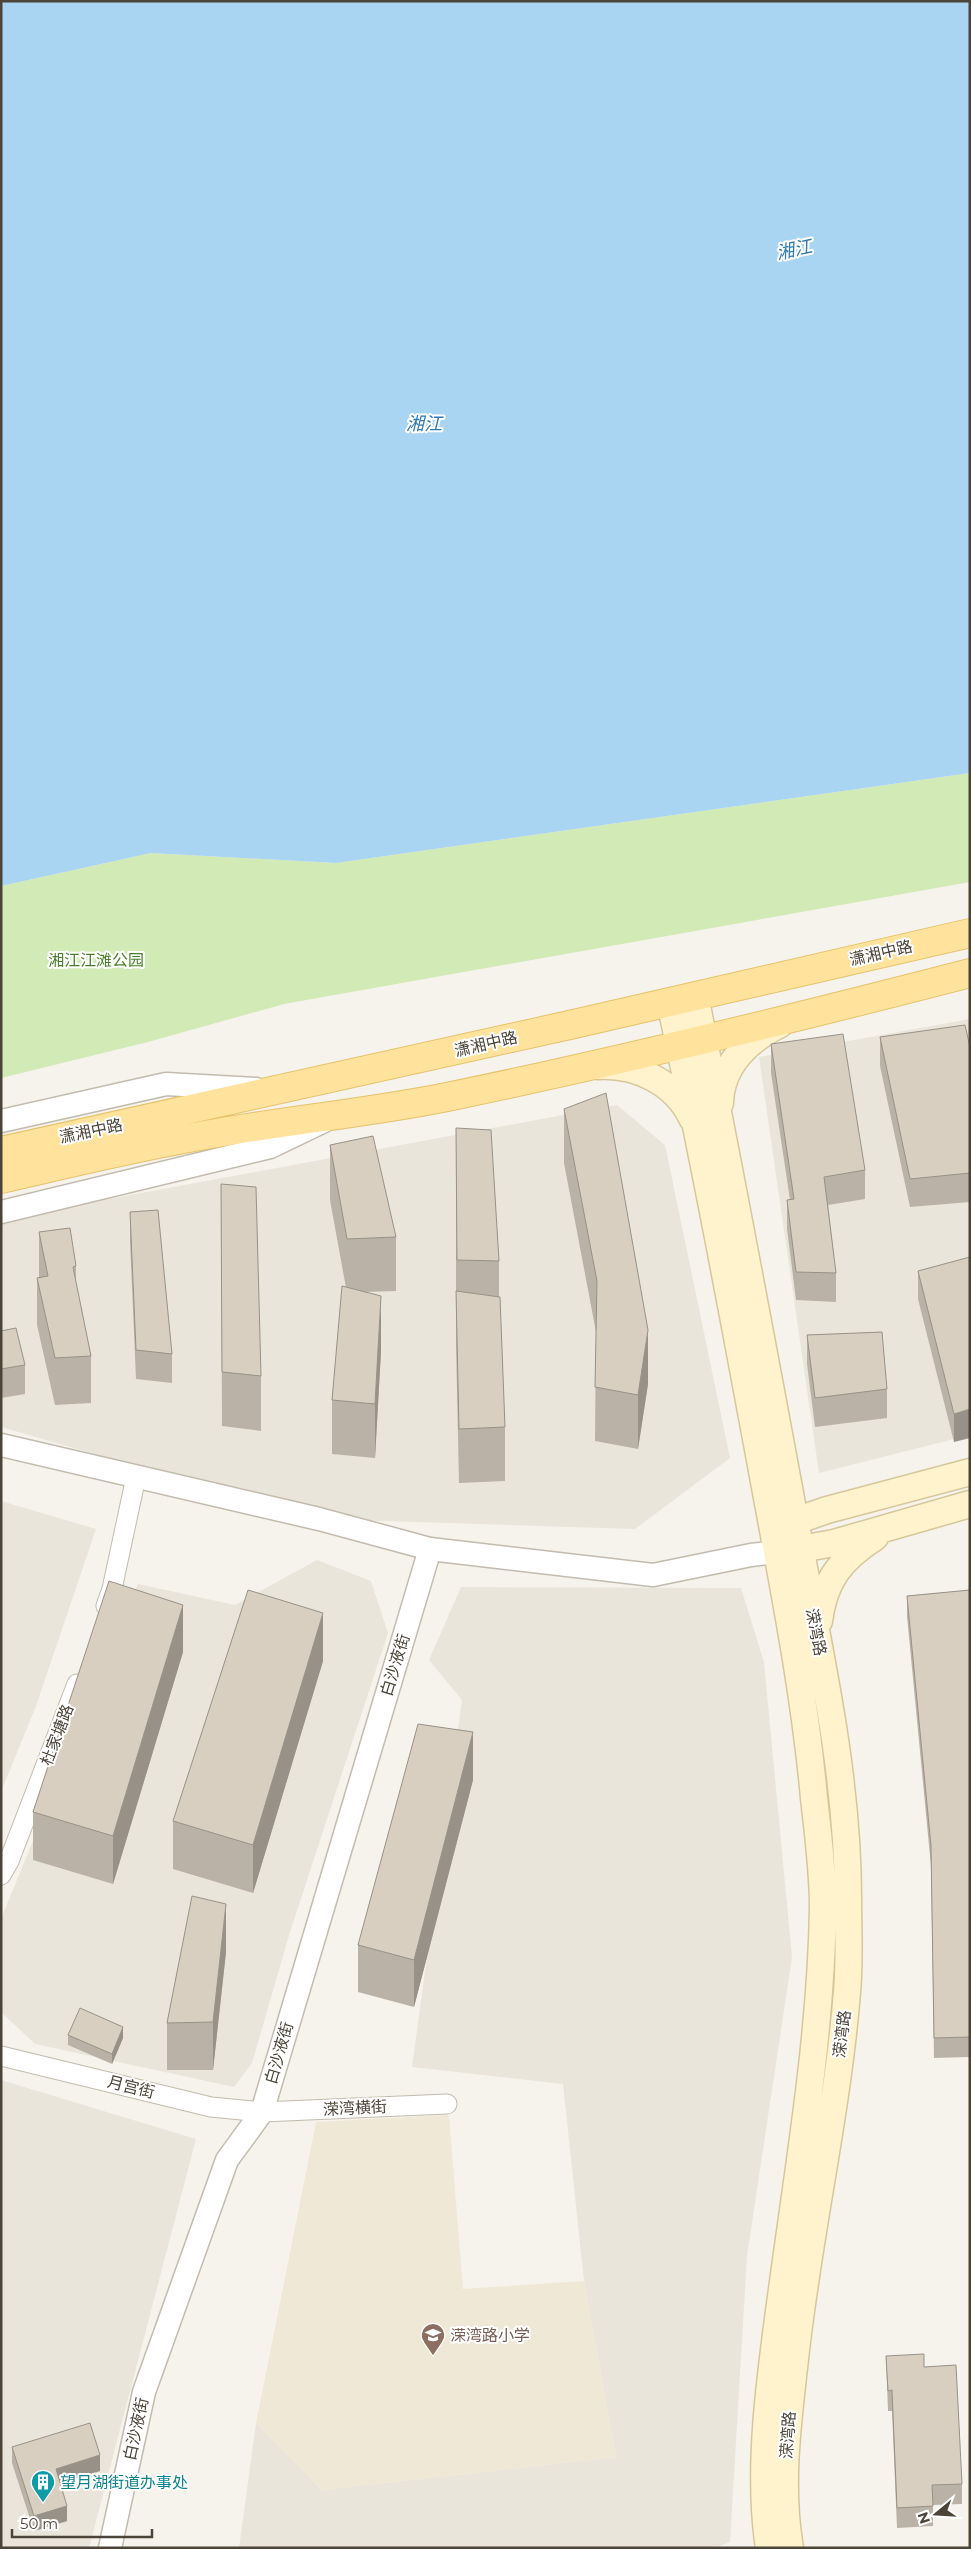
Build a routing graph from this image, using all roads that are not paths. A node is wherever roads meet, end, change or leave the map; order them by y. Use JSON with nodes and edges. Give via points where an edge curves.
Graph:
{"nodes":[{"id":1,"x":970,"y":933,"type":"edge"},
{"id":2,"x":970,"y":973,"type":"edge"},
{"id":3,"x":683,"y":999,"type":"junction"},
{"id":4,"x":790,"y":1019,"type":"junction"},
{"id":5,"x":692,"y":1041,"type":"junction"},
{"id":6,"x":585,"y":1066,"type":"junction"},
{"id":7,"x":279,"y":1090,"type":"junction"},
{"id":8,"x":334,"y":1117,"type":"junction"},
{"id":9,"x":1,"y":1121,"type":"edge"},
{"id":10,"x":710,"y":1132,"type":"junction"},
{"id":11,"x":1,"y":1151,"type":"edge"},
{"id":12,"x":1,"y":1179,"type":"edge"},
{"id":13,"x":1,"y":1212,"type":"edge"},
{"id":14,"x":1,"y":1446,"type":"edge"},
{"id":15,"x":783,"y":1455,"type":"junction"},
{"id":16,"x":970,"y":1472,"type":"edge"},
{"id":17,"x":136,"y":1477,"type":"junction"},
{"id":18,"x":859,"y":1501,"type":"junction"},
{"id":19,"x":970,"y":1504,"type":"edge"},
{"id":20,"x":893,"y":1526,"type":"junction"},
{"id":21,"x":787,"y":1538,"type":"junction"},
{"id":22,"x":430,"y":1549,"type":"junction"},
{"id":23,"x":98,"y":1625,"type":"edge"},
{"id":24,"x":820,"y":1652,"type":"junction"},
{"id":25,"x":81,"y":1671,"type":"edge"},
{"id":26,"x":1,"y":1876,"type":"edge"},
{"id":27,"x":1,"y":2056,"type":"edge"},
{"id":28,"x":447,"y":2104,"type":"dead end"},
{"id":29,"x":262,"y":2112,"type":"junction"},
{"id":30,"x":110,"y":2548,"type":"edge"},
{"id":31,"x":769,"y":2548,"type":"edge"},
{"id":32,"x":790,"y":2548,"type":"edge"}],
"edges":[{"from":1,"to":3,"type":"main road","name":"潇湘中路"},
{"from":2,"to":4,"type":"main road","name":"潇湘中路"},
{"from":3,"to":5,"type":"main road"},
{"from":3,"to":7,"type":"main road","name":"潇湘中路"},
{"from":4,"to":5,"type":"main road","name":"潇湘中路"},
{"from":4,"to":10,"type":"main road","via":[[758,1035],[741,1050],[728,1069],[720,1090]]},
{"from":5,"to":6,"type":"main road","name":"潇湘中路"},
{"from":5,"to":10,"type":"main road"},
{"from":6,"to":8,"type":"main road","name":"潇湘中路","via":[[445,1098]]},
{"from":6,"to":10,"type":"main road","via":[[629,1068],[650,1076],[669,1088]]},
{"from":7,"to":9,"type":"street","via":[[166,1084]]},
{"from":7,"to":11,"type":"main road","name":"潇湘中路"},
{"from":8,"to":12,"type":"main road","name":"潇湘中路","via":[[120,1151]]},
{"from":8,"to":13,"type":"street","via":[[270,1147]]},
{"from":10,"to":15,"type":"main road"},
{"from":10,"to":21,"type":"main road"},
{"from":14,"to":17,"type":"street"},
{"from":15,"to":18,"type":"main road","via":[[797,1484],[810,1498],[822,1504]]},
{"from":15,"to":21,"type":"main road"},
{"from":16,"to":18,"type":"main road"},
{"from":17,"to":22,"type":"street"},
{"from":17,"to":23,"type":"street","via":[[112,1589]]},
{"from":18,"to":21,"type":"main road"},
{"from":19,"to":20,"type":"main road"},
{"from":20,"to":21,"type":"main road","via":[[834,1543]]},
{"from":20,"to":24,"type":"main road","via":[[866,1543],[835,1572],[827,1585],[818,1626]]},
{"from":21,"to":22,"type":"street","via":[[752,1555],[653,1575]]},
{"from":21,"to":24,"type":"main road","name":"溁湾路"},
{"from":21,"to":31,"type":"main road","via":[[823,1902],[815,2053],[777,2324],[769,2410],[765,2473]]},
{"from":22,"to":29,"type":"street","name":"白沙液街"},
{"from":24,"to":32,"type":"main road","name":"溁湾路","via":[[842,1799],[848,1892],[847,1990],[834,2103],[800,2311],[791,2390],[785,2518]]},
{"from":25,"to":26,"type":"street","name":"杜家塘路"},
{"from":27,"to":29,"type":"street","name":"月宫街","via":[[211,2107]]},
{"from":28,"to":29,"type":"street","name":"溁湾横街"},
{"from":29,"to":30,"type":"street","name":"白沙液街","via":[[227,2160],[144,2392]]}]}
